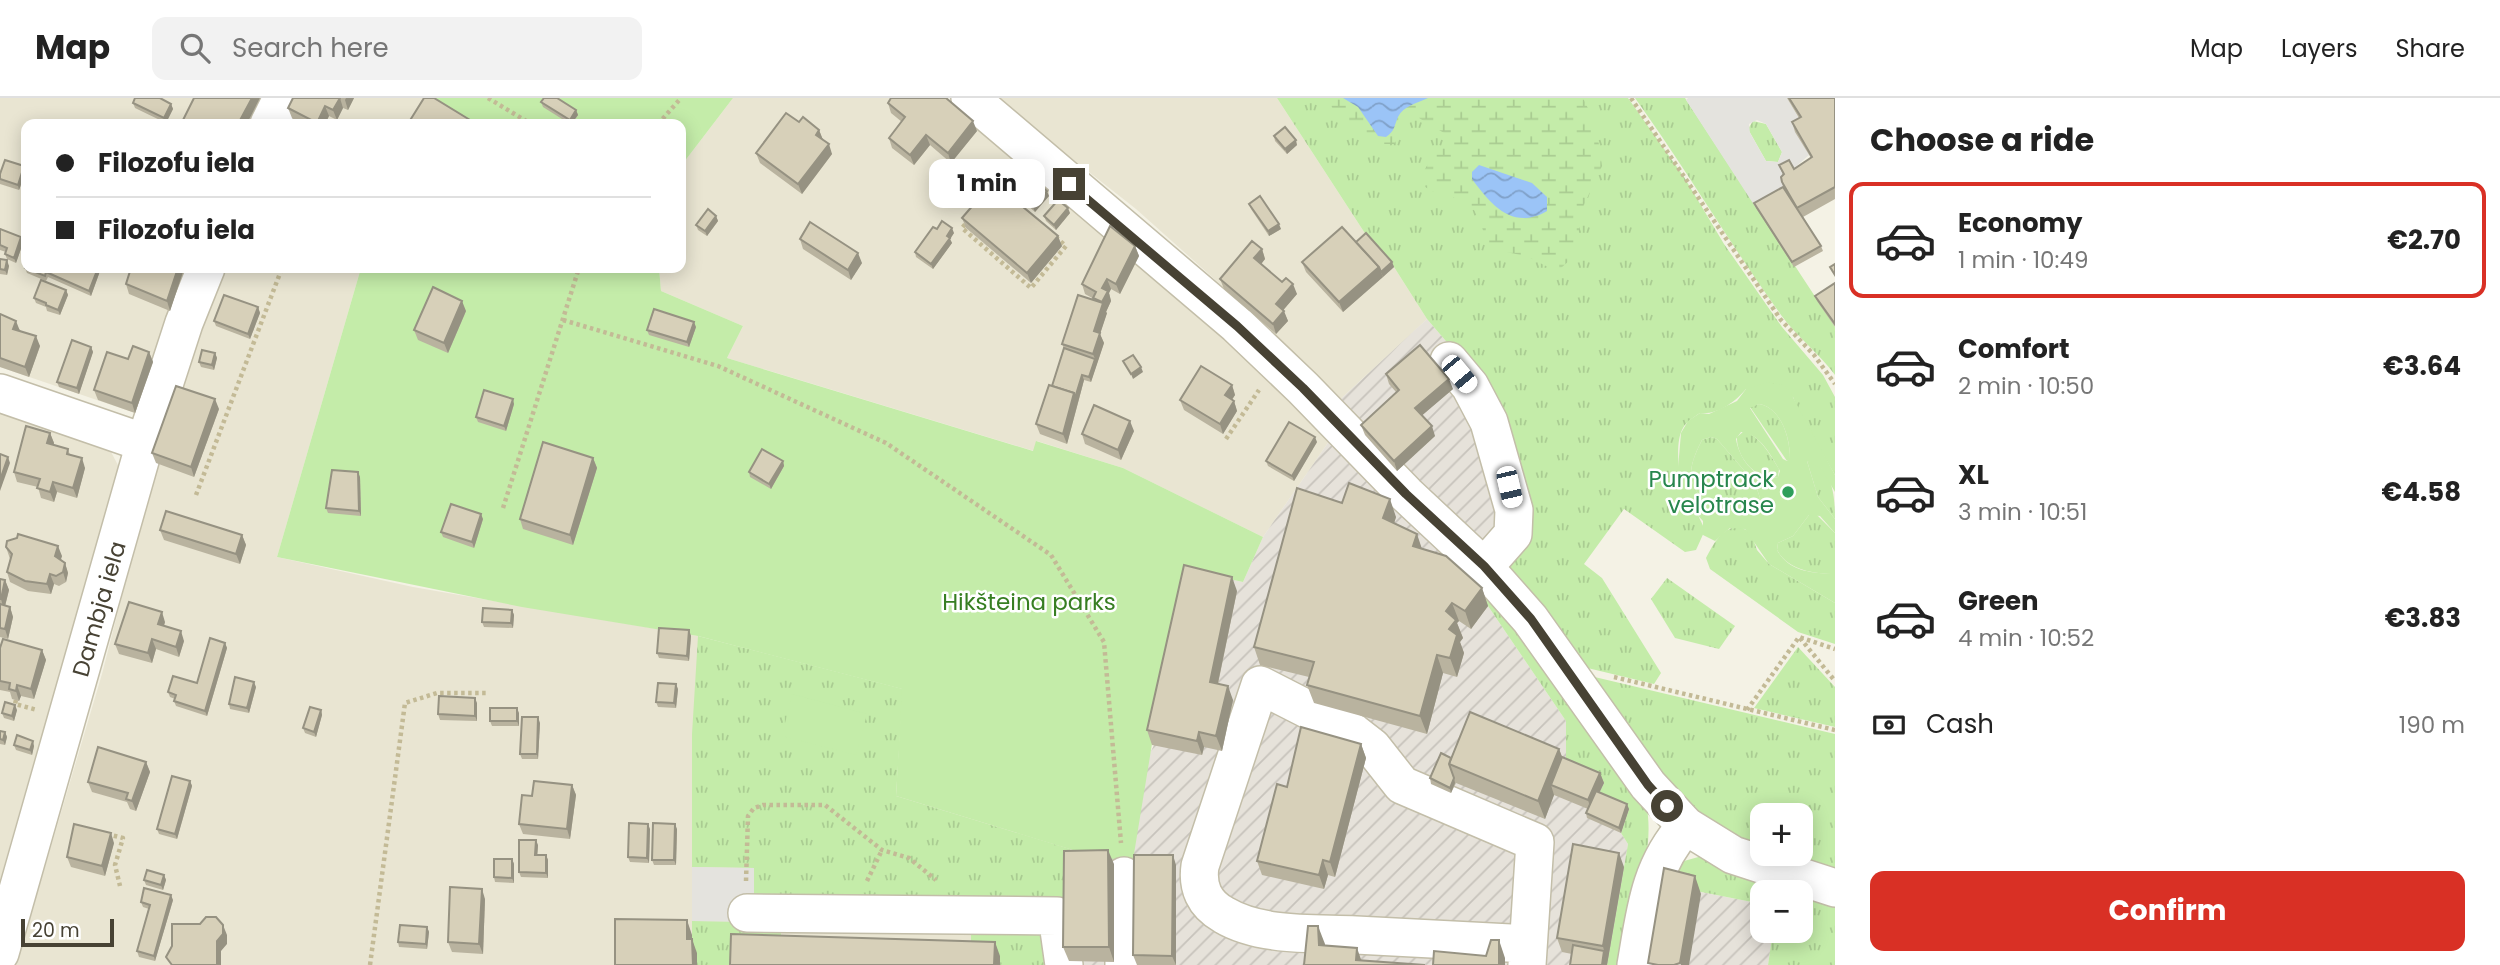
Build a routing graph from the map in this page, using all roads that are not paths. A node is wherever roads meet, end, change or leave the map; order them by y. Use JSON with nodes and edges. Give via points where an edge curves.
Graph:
{"nodes":[{"id":1,"x":282,"y":98,"type":"edge"},
{"id":2,"x":970,"y":98,"type":"edge"},
{"id":3,"x":272,"y":119,"type":"edge"},
{"id":4,"x":204,"y":273,"type":"edge"},
{"id":5,"x":1449,"y":361,"type":"dead end"},
{"id":6,"x":0,"y":393,"type":"edge"},
{"id":7,"x":145,"y":443,"type":"junction"},
{"id":8,"x":1484,"y":566,"type":"junction"},
{"id":9,"x":1686,"y":826,"type":"junction"},
{"id":10,"x":1124,"y":876,"type":"road end"},
{"id":11,"x":1835,"y":888,"type":"edge"},
{"id":12,"x":5,"y":909,"type":"edge"},
{"id":13,"x":747,"y":912,"type":"road end"},
{"id":14,"x":0,"y":953,"type":"edge"},
{"id":15,"x":1528,"y":954,"type":"edge"},
{"id":16,"x":1064,"y":965,"type":"edge"},
{"id":17,"x":1124,"y":965,"type":"edge"},
{"id":18,"x":1636,"y":965,"type":"edge"}],
"edges":[{"from":1,"to":3,"type":"street"},
{"from":2,"to":8,"type":"street","via":[[1278,364]]},
{"from":4,"to":7,"type":"street","name":"Dambja iela"},
{"from":5,"to":8,"type":"street","via":[[1470,386],[1489,422],[1514,510],[1513,534]]},
{"from":6,"to":7,"type":"street"},
{"from":7,"to":12,"type":"street","name":"Dambja iela","via":[[79,680]]},
{"from":8,"to":9,"type":"street","via":[[1531,619],[1648,785]]},
{"from":9,"to":11,"type":"street","via":[[1733,855]]},
{"from":9,"to":18,"type":"street","via":[[1671,842],[1650,885]]},
{"from":10,"to":17,"type":"street"},
{"from":12,"to":14,"type":"street","name":"Dambja iela"},
{"from":13,"to":16,"type":"street","via":[[1056,916]]},
{"from":15,"to":15,"type":"street","via":[[1266,928],[1224,916],[1210,905],[1198,881],[1200,866],[1259,685],[1353,733],[1372,747],[1402,785],[1535,842]]}]}
